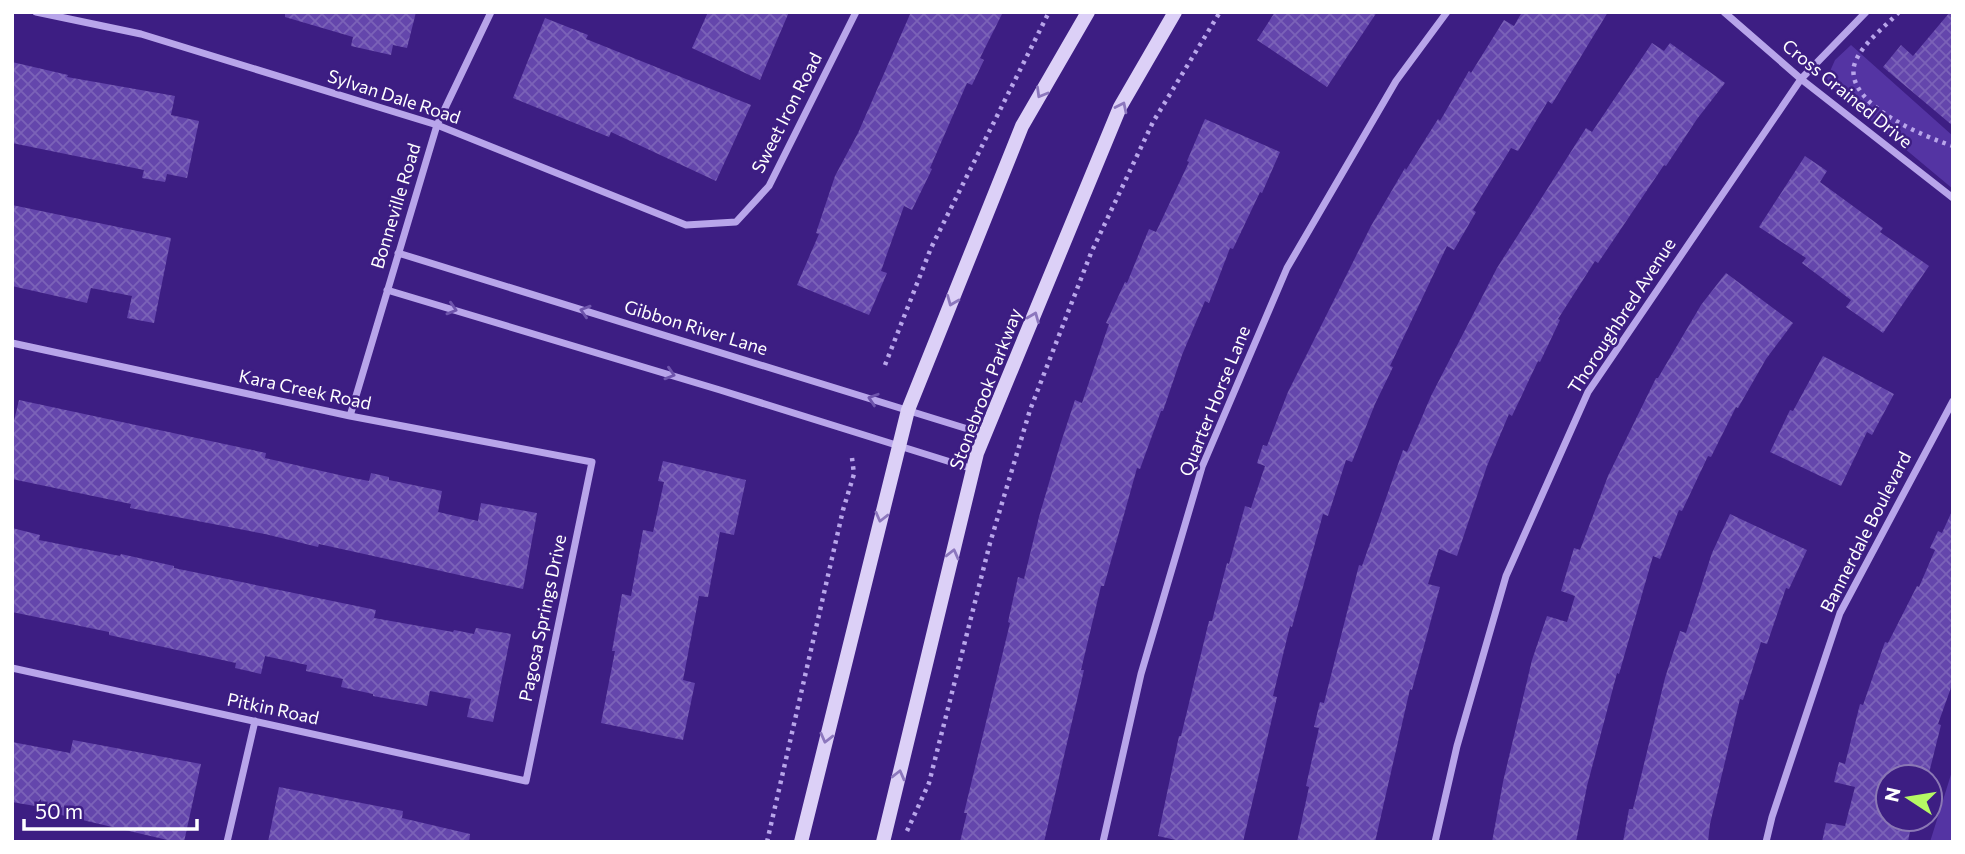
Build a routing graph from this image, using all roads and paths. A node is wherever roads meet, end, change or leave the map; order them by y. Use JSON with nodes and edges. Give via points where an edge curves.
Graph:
{"nodes":[{"id":1,"x":36,"y":12,"type":"edge"},
{"id":2,"x":491,"y":12,"type":"edge"},
{"id":3,"x":856,"y":12,"type":"edge"},
{"id":4,"x":1049,"y":12,"type":"edge"},
{"id":5,"x":1088,"y":12,"type":"edge"},
{"id":6,"x":1175,"y":12,"type":"edge"},
{"id":7,"x":1220,"y":12,"type":"edge"},
{"id":8,"x":1447,"y":12,"type":"edge"},
{"id":9,"x":1724,"y":12,"type":"edge"},
{"id":10,"x":1866,"y":12,"type":"edge"},
{"id":11,"x":1899,"y":12,"type":"edge"},
{"id":12,"x":1801,"y":79,"type":"junction"},
{"id":13,"x":437,"y":125,"type":"junction"},
{"id":14,"x":1953,"y":146,"type":"edge"},
{"id":15,"x":1953,"y":198,"type":"edge"},
{"id":16,"x":736,"y":222,"type":"joint"},
{"id":17,"x":398,"y":253,"type":"junction"},
{"id":18,"x":387,"y":290,"type":"junction"},
{"id":19,"x":12,"y":343,"type":"edge"},
{"id":20,"x":885,"y":365,"type":"dead end"},
{"id":21,"x":1953,"y":401,"type":"edge"},
{"id":22,"x":908,"y":410,"type":"junction"},
{"id":23,"x":350,"y":416,"type":"junction"},
{"id":24,"x":985,"y":434,"type":"junction"},
{"id":25,"x":898,"y":446,"type":"junction"},
{"id":26,"x":852,"y":458,"type":"dead end"},
{"id":27,"x":592,"y":462,"type":"joint"},
{"id":28,"x":973,"y":469,"type":"junction"},
{"id":29,"x":12,"y":668,"type":"edge"},
{"id":30,"x":255,"y":721,"type":"junction"},
{"id":31,"x":526,"y":781,"type":"joint"},
{"id":32,"x":227,"y":842,"type":"edge"},
{"id":33,"x":767,"y":842,"type":"edge"},
{"id":34,"x":801,"y":842,"type":"edge"},
{"id":35,"x":883,"y":842,"type":"edge"},
{"id":36,"x":904,"y":842,"type":"edge"},
{"id":37,"x":1103,"y":842,"type":"edge"},
{"id":38,"x":1435,"y":842,"type":"edge"},
{"id":39,"x":1766,"y":842,"type":"edge"}],
"edges":[{"from":1,"to":13,"type":"street","name":"Sylvan Dale Road","via":[[141,34]]},
{"from":2,"to":13,"type":"street","name":"Bonneville Road"},
{"from":3,"to":16,"type":"street","name":"Sweet Iron Road","via":[[769,186]]},
{"from":4,"to":20,"type":"path","via":[[931,248]]},
{"from":5,"to":22,"type":"main road","one_way":true,"via":[[1022,126]]},
{"from":24,"to":6,"type":"main road","name":"Stonebrook Parkway","one_way":true,"via":[[1120,107]]},
{"from":7,"to":36,"type":"path","via":[[1153,122],[1091,253],[1030,410],[990,543],[929,783]]},
{"from":8,"to":37,"type":"street","name":"Quarter Horse Lane","via":[[1396,81],[1287,268],[1202,467],[1142,674]]},
{"from":9,"to":12,"type":"street","name":"Cross Grained Drive"},
{"from":10,"to":12,"type":"street","name":"Thoroughbred Avenue"},
{"from":11,"to":14,"type":"path","via":[[1854,65],[1856,83],[1874,107],[1916,132]]},
{"from":12,"to":15,"type":"street","name":"Cross Grained Drive"},
{"from":12,"to":38,"type":"street","name":"Thoroughbred Avenue","via":[[1588,391],[1506,576],[1457,746]]},
{"from":13,"to":16,"type":"street","name":"Sylvan Dale Road","via":[[686,225]]},
{"from":13,"to":17,"type":"street","name":"Bonneville Road"},
{"from":17,"to":18,"type":"street","name":"Bonneville Road"},
{"from":22,"to":17,"type":"street","name":"Gibbon River Lane","one_way":true},
{"from":18,"to":23,"type":"street","name":"Bonneville Road"},
{"from":18,"to":25,"type":"street","one_way":true},
{"from":19,"to":23,"type":"street","name":"Kara Creek Road"},
{"from":21,"to":39,"type":"street","name":"Bannerdale Boulevard","via":[[1840,613]]},
{"from":22,"to":24,"type":"street","name":"Gibbon River Lane"},
{"from":22,"to":25,"type":"main road"},
{"from":23,"to":27,"type":"street","name":"Kara Creek Road"},
{"from":24,"to":28,"type":"main road","name":"Stonebrook Parkway"},
{"from":25,"to":28,"type":"street"},
{"from":25,"to":34,"type":"main road","one_way":true},
{"from":26,"to":33,"type":"path","via":[[854,474]]},
{"from":27,"to":31,"type":"street","name":"Pagosa Springs Drive"},
{"from":35,"to":28,"type":"main road","name":"Stonebrook Parkway","one_way":true},
{"from":29,"to":30,"type":"street","name":"Pitkin Road"},
{"from":30,"to":31,"type":"street","name":"Pitkin Road"},
{"from":30,"to":32,"type":"street"}]}
